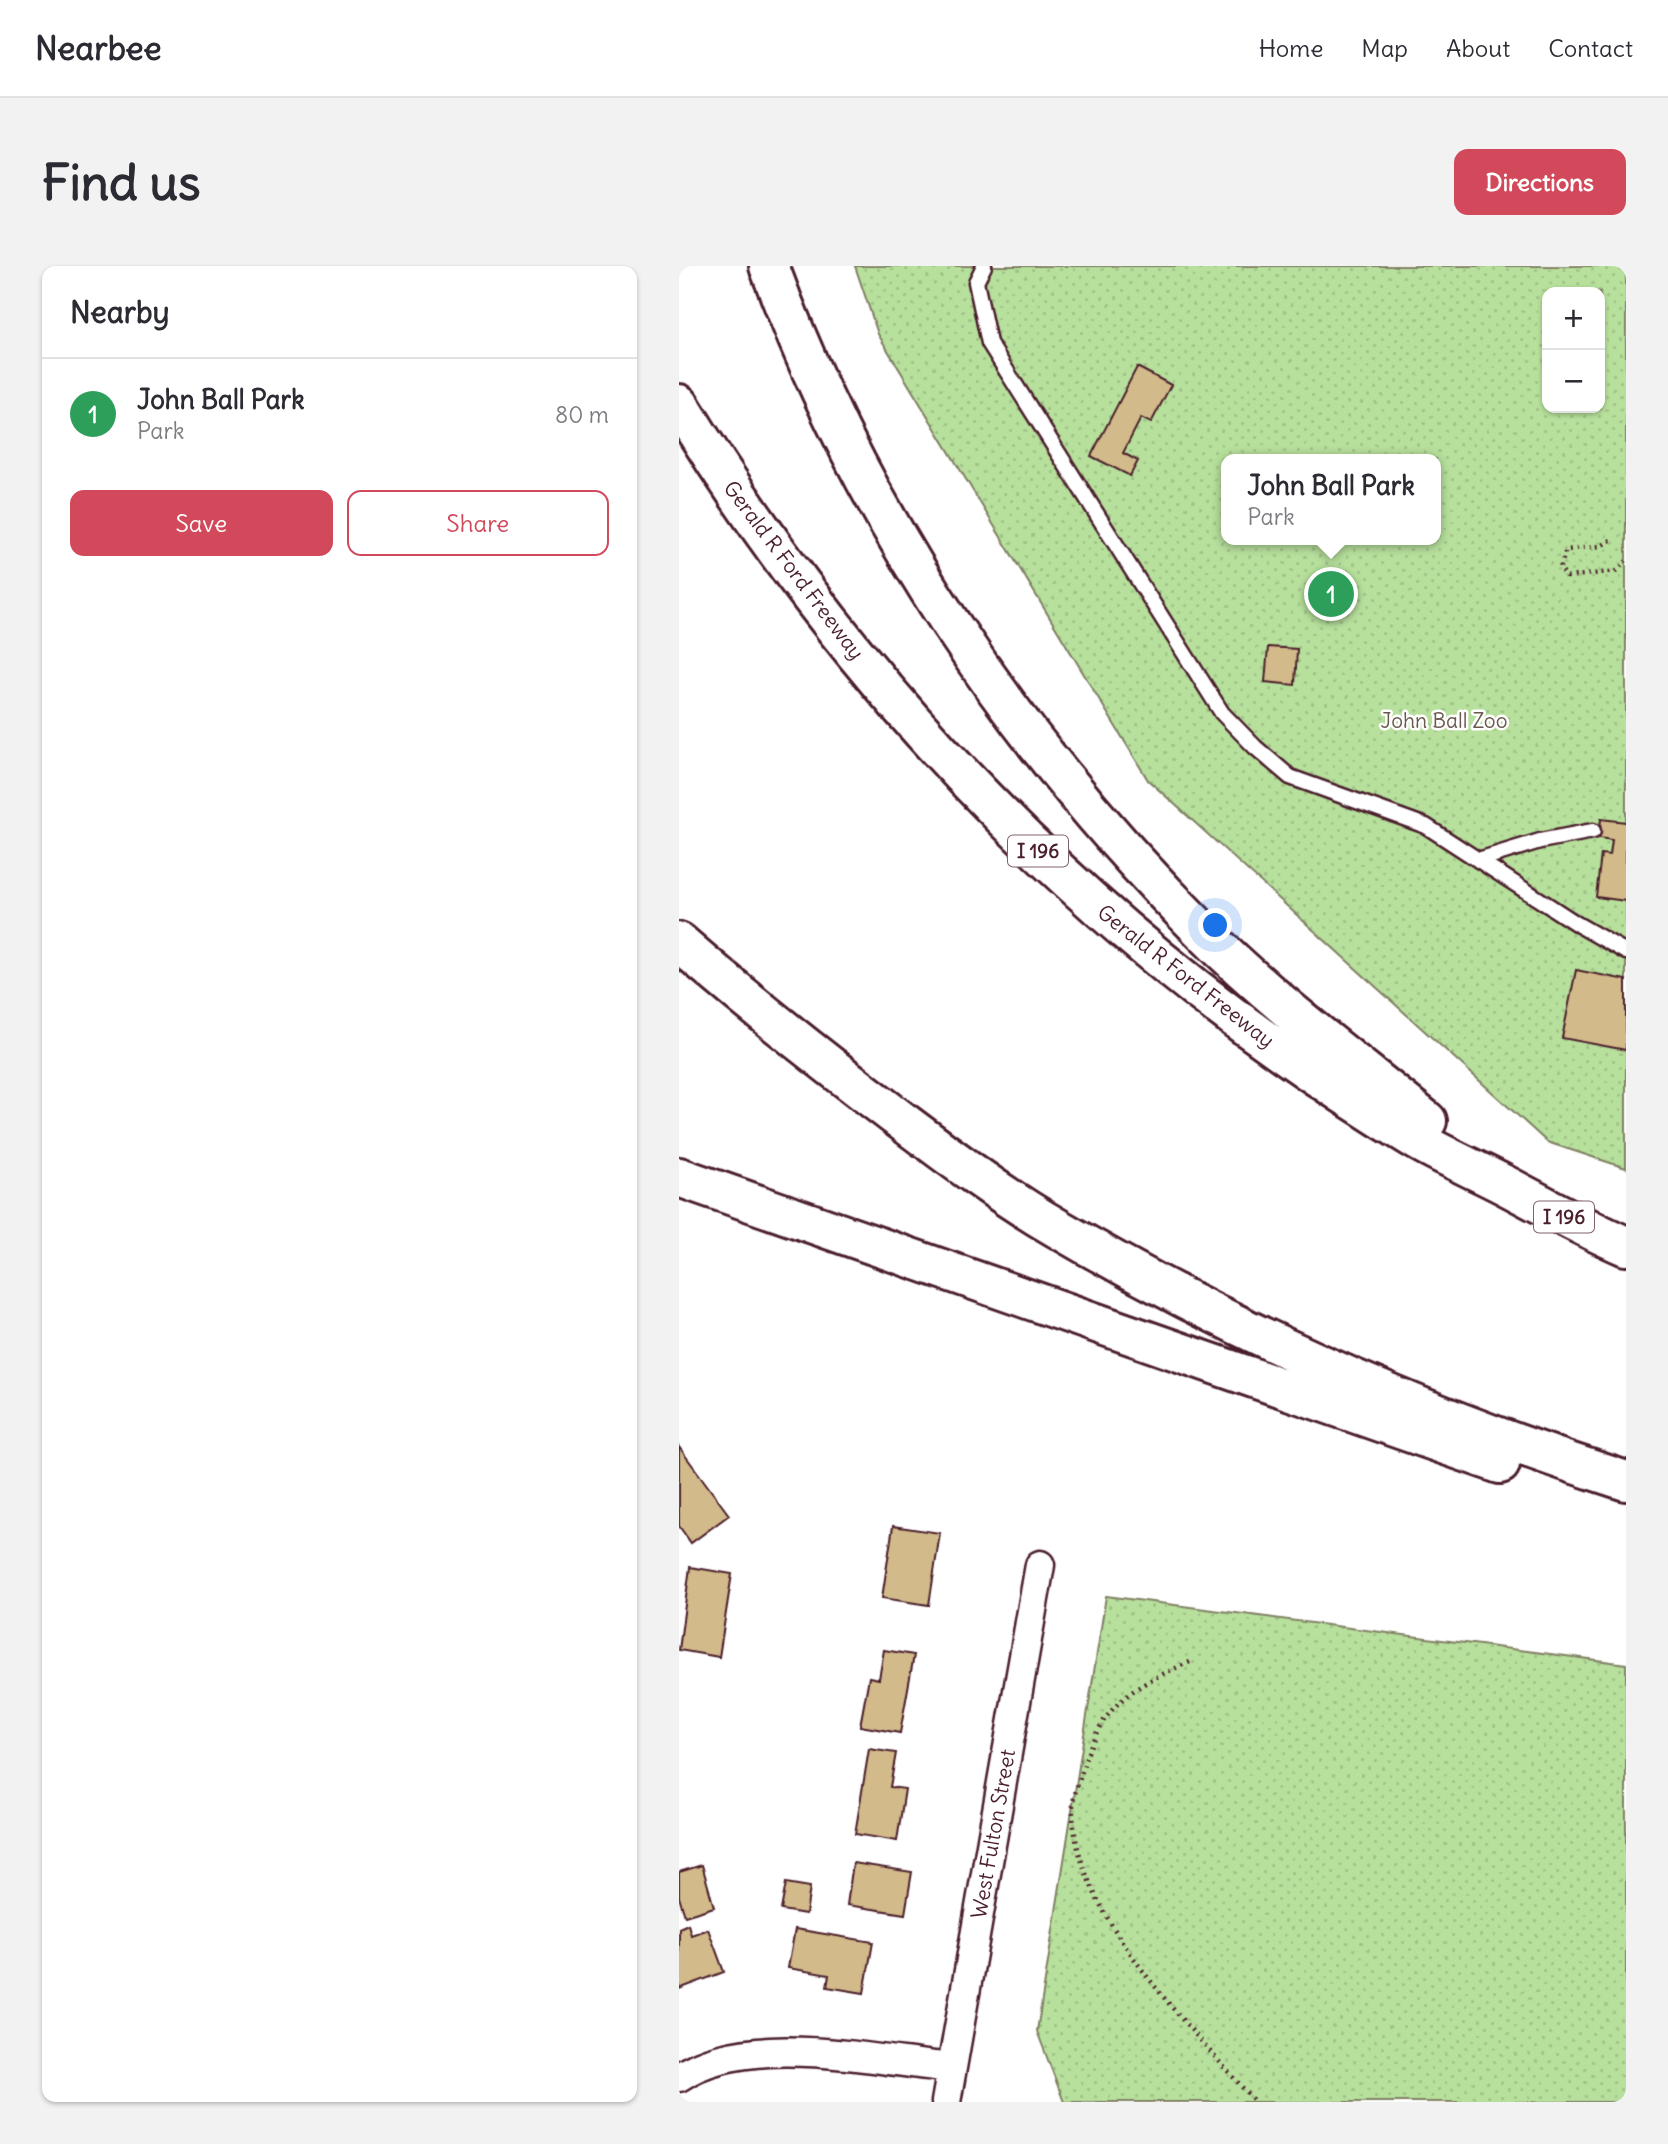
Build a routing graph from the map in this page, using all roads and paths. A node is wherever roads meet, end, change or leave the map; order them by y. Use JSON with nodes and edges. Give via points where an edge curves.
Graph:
{"nodes":[{"id":1,"x":769,"y":266,"type":"edge"},
{"id":2,"x":985,"y":266,"type":"edge"},
{"id":3,"x":679,"y":404,"type":"edge"},
{"id":4,"x":1611,"y":540,"type":"dead end"},
{"id":5,"x":1626,"y":561,"type":"edge"},
{"id":6,"x":1617,"y":571,"type":"junction"},
{"id":7,"x":1626,"y":571,"type":"edge"},
{"id":8,"x":1593,"y":831,"type":"dead end"},
{"id":9,"x":1478,"y":860,"type":"junction"},
{"id":10,"x":679,"y":942,"type":"edge"},
{"id":11,"x":1626,"y":952,"type":"edge"},
{"id":12,"x":679,"y":1177,"type":"edge"},
{"id":13,"x":1504,"y":1185,"type":"junction"},
{"id":14,"x":1626,"y":1246,"type":"edge"},
{"id":15,"x":1626,"y":1481,"type":"edge"},
{"id":16,"x":1626,"y":1503,"type":"edge"},
{"id":17,"x":1040,"y":1566,"type":"dead end"},
{"id":18,"x":1190,"y":1662,"type":"dead end"},
{"id":19,"x":951,"y":2068,"type":"junction"},
{"id":20,"x":679,"y":2077,"type":"edge"},
{"id":21,"x":946,"y":2102,"type":"edge"},
{"id":22,"x":1255,"y":2102,"type":"edge"}],
"edges":[{"from":1,"to":13,"type":"highway","via":[[792,329],[889,527],[992,684],[1105,830],[1205,934],[1291,1014]]},
{"from":2,"to":9,"type":"lane","via":[[976,282],[989,343],[1222,713],[1290,777],[1426,826]]},
{"from":3,"to":13,"type":"highway","name":"Gerald R Ford Freeway","number":"I 196","via":[[792,574],[913,725],[990,806],[1097,907],[1186,982],[1323,1081],[1421,1142]]},
{"from":4,"to":6,"type":"path","via":[[1601,546],[1566,550],[1560,568],[1567,577]]},
{"from":5,"to":6,"type":"path"},
{"from":6,"to":7,"type":"path"},
{"from":8,"to":9,"type":"lane"},
{"from":9,"to":11,"type":"lane"},
{"from":10,"to":15,"type":"highway","via":[[772,1023],[948,1155],[1055,1227],[1185,1299],[1346,1375],[1520,1447]]},
{"from":12,"to":16,"type":"highway","via":[[1606,1502]]},
{"from":13,"to":14,"type":"highway","name":"Gerald R Ford Freeway","number":"I 196"},
{"from":17,"to":19,"type":"street","name":"West Fulton Street"},
{"from":18,"to":22,"type":"path","via":[[1153,1677],[1117,1701],[1089,1747],[1073,1803],[1079,1854],[1095,1896],[1145,1974]]},
{"from":19,"to":20,"type":"street","via":[[751,2051],[698,2063]]},
{"from":19,"to":21,"type":"street","name":"West Fulton Street"}]}
